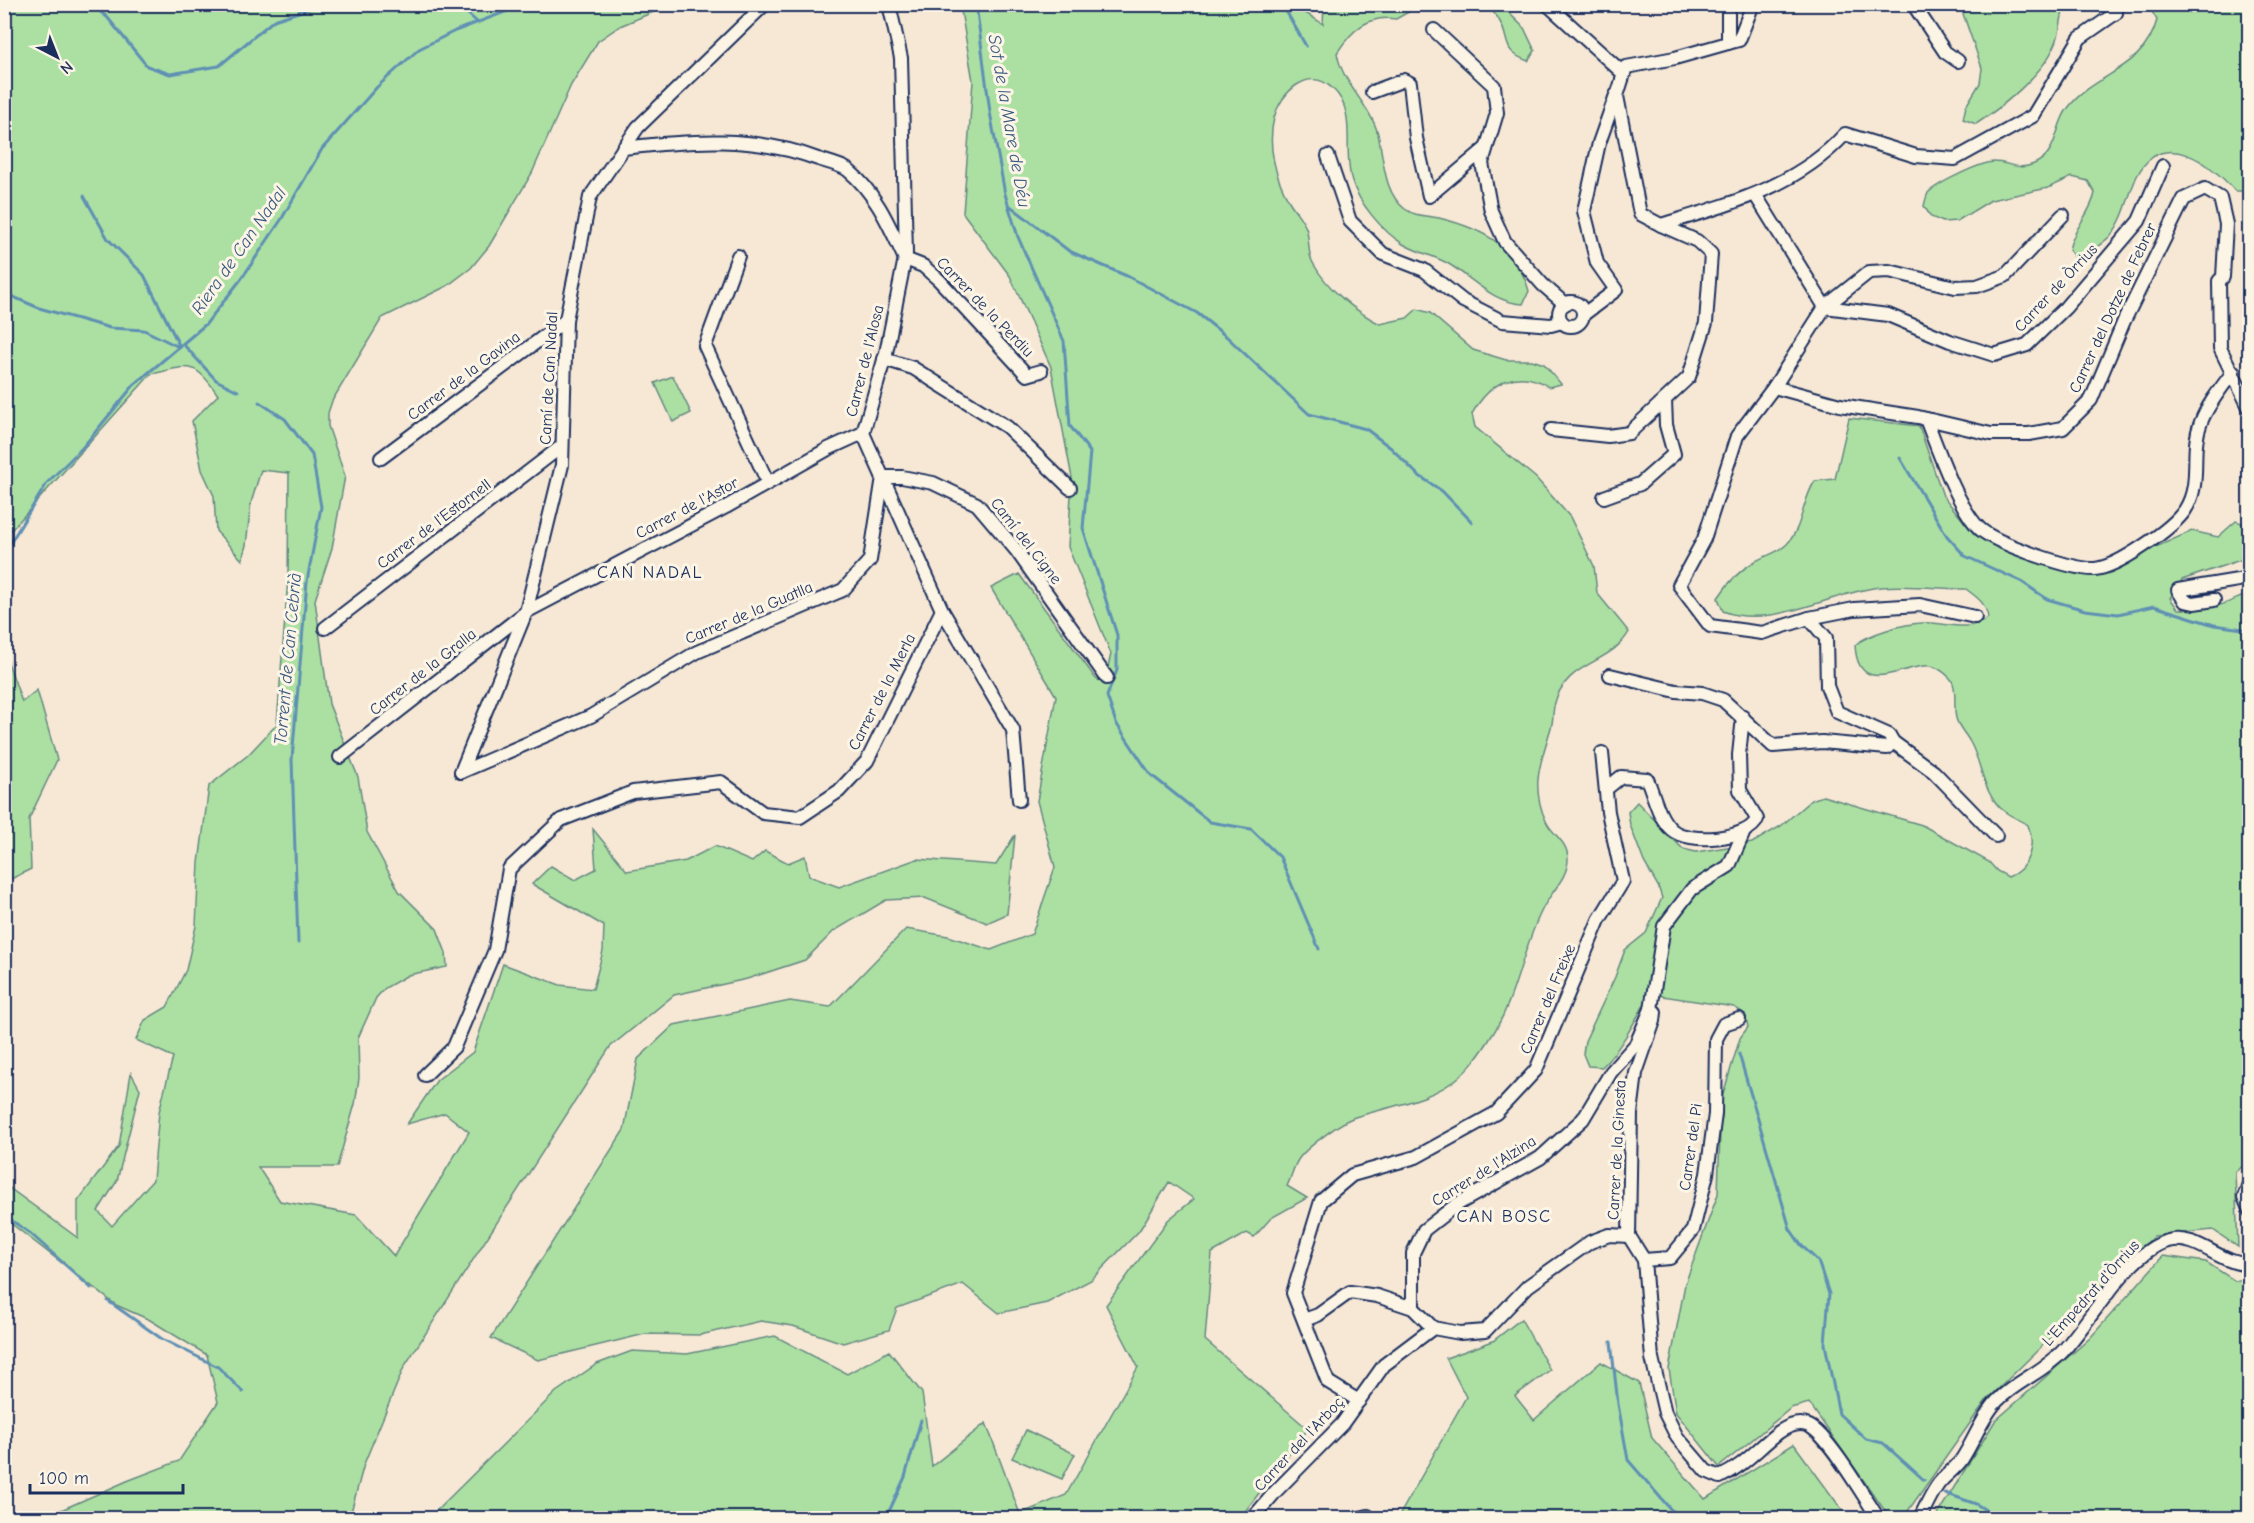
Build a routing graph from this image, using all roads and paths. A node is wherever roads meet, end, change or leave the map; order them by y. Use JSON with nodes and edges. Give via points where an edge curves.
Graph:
{"nodes":[{"id":1,"x":765,"y":4,"type":"edge"},
{"id":2,"x":889,"y":4,"type":"edge"},
{"id":3,"x":1547,"y":4,"type":"edge"},
{"id":4,"x":1728,"y":4,"type":"edge"},
{"id":5,"x":1753,"y":4,"type":"edge"},
{"id":6,"x":1913,"y":4,"type":"edge"},
{"id":7,"x":2116,"y":13,"type":"dead end"},
{"id":8,"x":1434,"y":30,"type":"dead end"},
{"id":9,"x":1728,"y":43,"type":"junction"},
{"id":10,"x":1958,"y":61,"type":"dead end"},
{"id":11,"x":1623,"y":74,"type":"junction"},
{"id":12,"x":1372,"y":92,"type":"dead end"},
{"id":13,"x":624,"y":148,"type":"junction"},
{"id":14,"x":1486,"y":148,"type":"junction"},
{"id":15,"x":1328,"y":156,"type":"dead end"},
{"id":16,"x":2163,"y":166,"type":"dead end"},
{"id":17,"x":1756,"y":196,"type":"junction"},
{"id":18,"x":2063,"y":215,"type":"dead end"},
{"id":19,"x":1661,"y":225,"type":"junction"},
{"id":20,"x":738,"y":256,"type":"dead end"},
{"id":21,"x":905,"y":259,"type":"junction"},
{"id":22,"x":1565,"y":304,"type":"junction"},
{"id":23,"x":1825,"y":307,"type":"junction"},
{"id":24,"x":1584,"y":314,"type":"junction"},
{"id":25,"x":566,"y":320,"type":"junction"},
{"id":26,"x":1562,"y":322,"type":"junction"},
{"id":27,"x":884,"y":359,"type":"junction"},
{"id":28,"x":1041,"y":371,"type":"dead end"},
{"id":29,"x":2233,"y":372,"type":"junction"},
{"id":30,"x":1774,"y":387,"type":"junction"},
{"id":31,"x":1665,"y":400,"type":"junction"},
{"id":32,"x":2250,"y":409,"type":"edge"},
{"id":33,"x":1926,"y":419,"type":"junction"},
{"id":34,"x":1551,"y":430,"type":"dead end"},
{"id":35,"x":863,"y":433,"type":"junction"},
{"id":36,"x":562,"y":446,"type":"junction"},
{"id":37,"x":381,"y":458,"type":"dead end"},
{"id":38,"x":882,"y":477,"type":"junction"},
{"id":39,"x":768,"y":483,"type":"junction"},
{"id":40,"x":1070,"y":489,"type":"dead end"},
{"id":41,"x":1604,"y":497,"type":"dead end"},
{"id":42,"x":2250,"y":578,"type":"edge"},
{"id":43,"x":2214,"y":600,"type":"dead end"},
{"id":44,"x":942,"y":610,"type":"junction"},
{"id":45,"x":526,"y":612,"type":"junction"},
{"id":46,"x":1975,"y":617,"type":"dead end"},
{"id":47,"x":1809,"y":618,"type":"junction"},
{"id":48,"x":325,"y":628,"type":"dead end"},
{"id":49,"x":1610,"y":675,"type":"dead end"},
{"id":50,"x":1107,"y":678,"type":"dead end"},
{"id":51,"x":1743,"y":717,"type":"junction"},
{"id":52,"x":1891,"y":739,"type":"junction"},
{"id":53,"x":1602,"y":753,"type":"dead end"},
{"id":54,"x":340,"y":757,"type":"dead end"},
{"id":55,"x":461,"y":772,"type":"joint"},
{"id":56,"x":1606,"y":789,"type":"junction"},
{"id":57,"x":1019,"y":800,"type":"dead end"},
{"id":58,"x":1743,"y":834,"type":"junction"},
{"id":59,"x":1996,"y":836,"type":"dead end"},
{"id":60,"x":1651,"y":1010,"type":"junction"},
{"id":61,"x":1739,"y":1019,"type":"dead end"},
{"id":62,"x":425,"y":1075,"type":"dead end"},
{"id":63,"x":2250,"y":1181,"type":"edge"},
{"id":64,"x":2250,"y":1212,"type":"edge"},
{"id":65,"x":1629,"y":1236,"type":"junction"},
{"id":66,"x":1644,"y":1260,"type":"junction"},
{"id":67,"x":2250,"y":1264,"type":"edge"},
{"id":68,"x":1413,"y":1308,"type":"junction"},
{"id":69,"x":1304,"y":1320,"type":"junction"},
{"id":70,"x":1433,"y":1328,"type":"junction"},
{"id":71,"x":1359,"y":1401,"type":"junction"},
{"id":72,"x":1253,"y":1518,"type":"edge"},
{"id":73,"x":1878,"y":1518,"type":"edge"},
{"id":74,"x":1920,"y":1518,"type":"edge"}],
"edges":[{"from":1,"to":13,"type":"street","name":"Camí de Can Nadal","via":[[638,127]]},
{"from":2,"to":21,"type":"street","name":"Carrer de l'Alosa","via":[[901,58]]},
{"from":3,"to":11,"type":"street"},
{"from":4,"to":9,"type":"street"},
{"from":5,"to":9,"type":"street","via":[[1739,40]]},
{"from":6,"to":10,"type":"street","via":[[1946,52]]},
{"from":7,"to":17,"type":"street","via":[[2080,38],[2033,116],[1955,159],[1916,156],[1845,134],[1827,154]]},
{"from":8,"to":14,"type":"street","via":[[1494,87],[1497,113]]},
{"from":9,"to":11,"type":"street","via":[[1626,67]]},
{"from":11,"to":19,"type":"street","via":[[1617,96],[1640,214]]},
{"from":11,"to":24,"type":"street","via":[[1599,143],[1584,211],[1598,263],[1616,290]]},
{"from":12,"to":14,"type":"street","via":[[1404,80],[1410,83],[1416,138],[1429,196]]},
{"from":13,"to":21,"type":"street","via":[[725,140],[787,147],[847,169],[881,208]]},
{"from":13,"to":25,"type":"street","name":"Camí de Can Nadal","via":[[590,197]]},
{"from":14,"to":22,"type":"street","via":[[1482,163],[1491,211],[1505,242]]},
{"from":15,"to":26,"type":"street","via":[[1350,221],[1383,254],[1424,270],[1463,302],[1502,321],[1551,325]]},
{"from":16,"to":23,"type":"street","name":"Carrer de Òrrius","via":[[2139,221],[2065,308],[2027,345],[1994,355],[1888,315]]},
{"from":17,"to":19,"type":"street"},
{"from":17,"to":23,"type":"street"},
{"from":18,"to":23,"type":"street","via":[[2005,276],[1977,286],[1955,287],[1889,271],[1869,272]]},
{"from":19,"to":31,"type":"street","via":[[1697,241],[1711,254],[1706,323],[1696,356],[1689,377]]},
{"from":20,"to":39,"type":"street","via":[[705,346]]},
{"from":21,"to":27,"type":"street","name":"Carrer de l'Alosa"},
{"from":21,"to":28,"type":"street","name":"Carrer de la Perdiu","via":[[923,266],[939,280],[1028,375]]},
{"from":22,"to":24,"type":"street","via":[[1576,302]]},
{"from":22,"to":26,"type":"street","via":[[1559,314]]},
{"from":23,"to":30,"type":"street"},
{"from":24,"to":26,"type":"street","via":[[1576,326]]},
{"from":25,"to":36,"type":"street","name":"Camí de Can Nadal"},
{"from":25,"to":37,"type":"street","name":"Carrer de la Gavina"},
{"from":27,"to":35,"type":"street","name":"Carrer de l'Alosa"},
{"from":27,"to":40,"type":"street","via":[[913,368],[1007,427]]},
{"from":29,"to":32,"type":"street","name":"Carrer del Dotze de Febrer"},
{"from":29,"to":33,"type":"street","via":[[2201,421],[2195,449],[2195,493],[2183,512],[2137,552],[2096,569],[2004,544],[1979,528],[1954,489]]},
{"from":29,"to":33,"type":"street","name":"Carrer del Dotze de Febrer","via":[[2220,348],[2219,281],[2223,277],[2226,224],[2220,198],[2205,189],[2184,199],[2124,321],[2091,400],[2063,428],[2029,434],[1991,434]]},
{"from":30,"to":33,"type":"street","name":"Carrer del Dotze de Febrer","via":[[1840,405]]},
{"from":30,"to":47,"type":"street","via":[[1737,436],[1704,539],[1679,585],[1710,626],[1762,633]]},
{"from":31,"to":34,"type":"street","via":[[1629,433],[1608,436]]},
{"from":31,"to":41,"type":"street","via":[[1666,425],[1674,454],[1640,484]]},
{"from":35,"to":38,"type":"street","name":"Carrer de l'Alosa"},
{"from":35,"to":39,"type":"street","name":"Carrer de l'Astor"},
{"from":36,"to":45,"type":"street","name":"Camí de Can Nadal","via":[[562,465]]},
{"from":36,"to":48,"type":"street","name":"Carrer de l'Estornell"},
{"from":38,"to":44,"type":"street","name":"Carrer de l'Alosa"},
{"from":38,"to":50,"type":"street","name":"Camí del Cigne","via":[[933,483],[976,504],[1016,550]]},
{"from":38,"to":55,"type":"street","name":"Carrer de la Guatlla","via":[[870,560],[843,590],[697,651],[591,716]]},
{"from":39,"to":45,"type":"street","name":"Carrer de l'Astor"},
{"from":42,"to":43,"type":"street","via":[[2178,590],[2185,601]]},
{"from":44,"to":57,"type":"street","name":"Carrer de l'Alosa","via":[[1013,730]]},
{"from":44,"to":62,"type":"street","name":"Carrer de la Merla","via":[[867,761],[839,791],[800,818],[762,813],[721,782],[633,792],[561,820],[509,868],[495,950],[454,1047]]},
{"from":45,"to":54,"type":"street","name":"Carrer de la Gralla"},
{"from":45,"to":55,"type":"street","name":"Camí de Can Nadal"},
{"from":46,"to":47,"type":"street","via":[[1920,605],[1854,609]]},
{"from":47,"to":52,"type":"street","via":[[1826,638],[1827,686],[1838,712]]},
{"from":49,"to":51,"type":"street","via":[[1676,691],[1702,693],[1723,700]]},
{"from":51,"to":52,"type":"street","via":[[1773,746],[1822,742],[1887,748]]},
{"from":51,"to":58,"type":"street","name":"Carrer de l'Alzina","via":[[1740,790],[1757,819],[1754,827]]},
{"from":52,"to":59,"type":"street","via":[[1934,772]]},
{"from":53,"to":56,"type":"street","name":"Carrer del Freixe"},
{"from":56,"to":58,"type":"street","via":[[1621,777],[1647,779],[1672,831],[1694,839]]},
{"from":56,"to":69,"type":"street","name":"Carrer del Freixe","via":[[1623,881],[1599,920],[1536,1070],[1496,1113],[1416,1157],[1352,1174],[1321,1202],[1293,1293]]},
{"from":58,"to":60,"type":"street","name":"Carrer de l'Alzina","via":[[1729,866],[1692,889],[1664,926]]},
{"from":60,"to":65,"type":"street","name":"Carrer de la Ginesta","via":[[1655,1012],[1654,1021],[1636,1073],[1631,1113]]},
{"from":60,"to":68,"type":"street","name":"Carrer de l'Alzina","via":[[1636,1044],[1611,1072],[1583,1119],[1540,1158],[1456,1205],[1424,1230],[1413,1253]]},
{"from":61,"to":66,"type":"street","name":"Carrer del Pi","via":[[1724,1024],[1716,1039],[1715,1114],[1707,1173],[1693,1230],[1670,1258]]},
{"from":63,"to":64,"type":"street","via":[[2244,1197]]},
{"from":65,"to":66,"type":"street","name":"Carrer de la Ginesta"},
{"from":65,"to":70,"type":"street","via":[[1609,1235],[1590,1242],[1528,1286],[1485,1331],[1460,1333]]},
{"from":66,"to":73,"type":"street","name":"Carrer de la Ginesta","via":[[1652,1358],[1665,1413],[1677,1437],[1706,1471],[1720,1477],[1735,1470],[1789,1427],[1809,1426],[1847,1469]]},
{"from":67,"to":74,"type":"street","name":"L'Empedrat d'Òrrius","via":[[2238,1264],[2185,1240],[2170,1240],[2143,1254],[2064,1350],[2043,1370],[1996,1402],[1960,1462],[1937,1485]]},
{"from":68,"to":69,"type":"street","via":[[1350,1292],[1318,1315]]},
{"from":68,"to":70,"type":"street"},
{"from":69,"to":71,"type":"street","name":"Carrer del Freixe","via":[[1328,1382]]},
{"from":70,"to":71,"type":"street","name":"Carrer del l'Arboç","via":[[1384,1365]]},
{"from":71,"to":72,"type":"street","name":"Carrer del l'Arboç","via":[[1342,1425]]}]}
